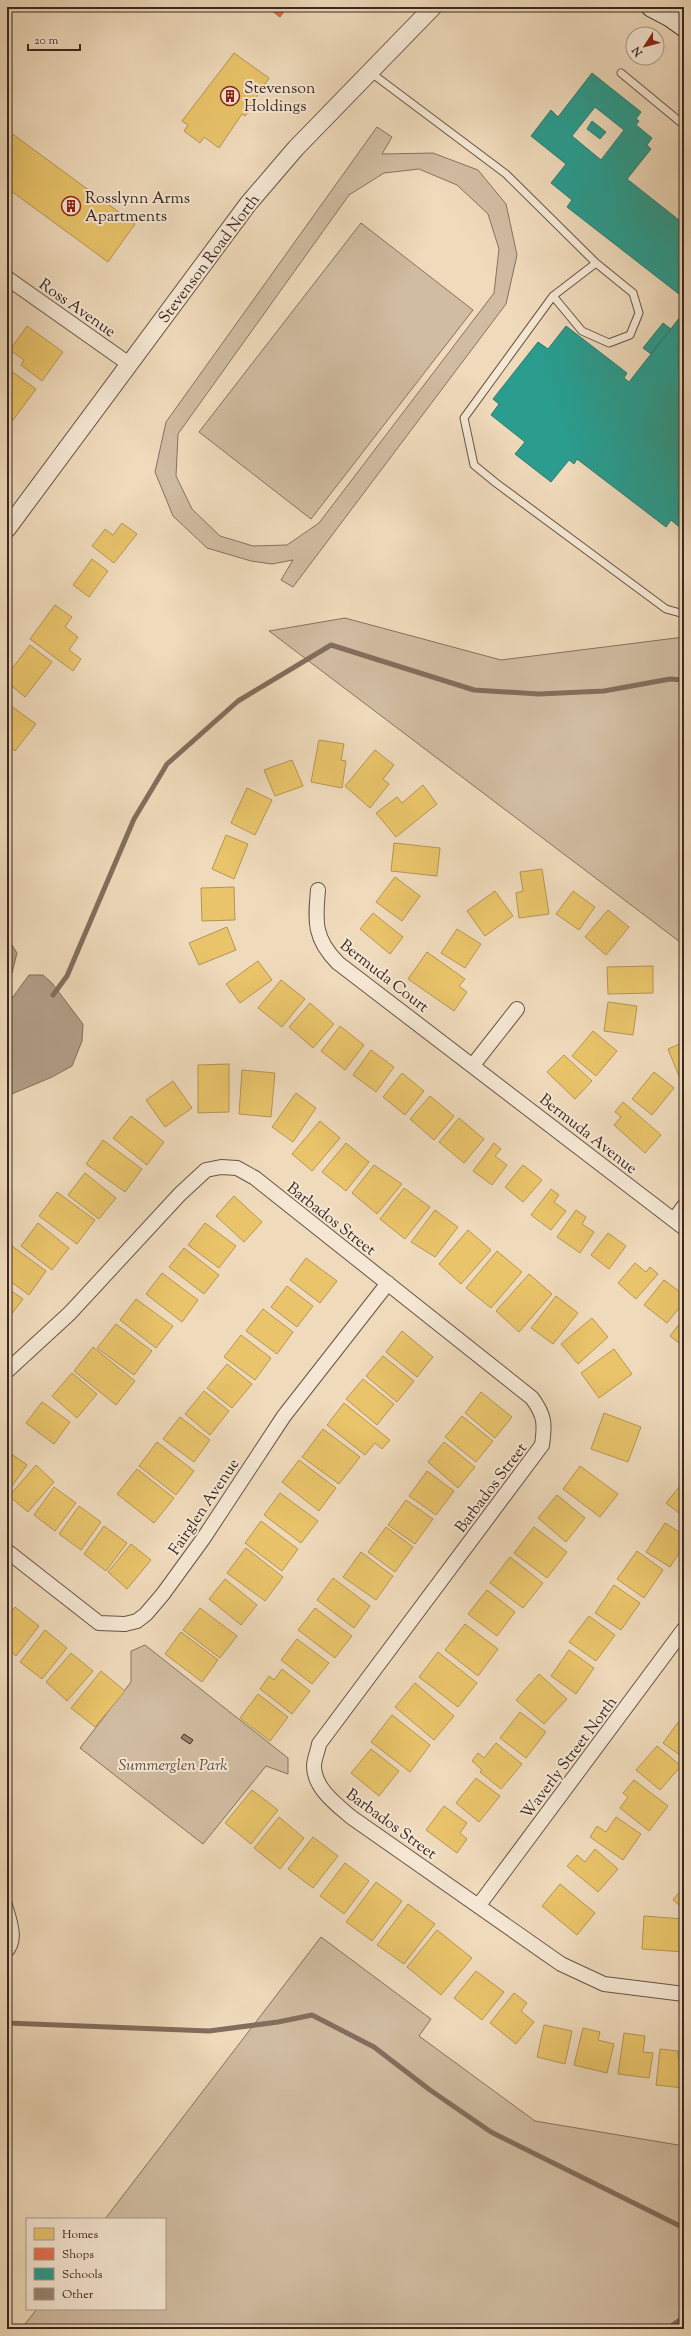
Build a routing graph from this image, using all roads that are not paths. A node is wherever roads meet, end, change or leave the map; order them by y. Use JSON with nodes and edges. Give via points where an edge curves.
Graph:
{"nodes":[{"id":1,"x":433,"y":7,"type":"edge"},
{"id":2,"x":651,"y":7,"type":"edge"},
{"id":3,"x":672,"y":17,"type":"edge"},
{"id":4,"x":370,"y":71,"type":"junction"},
{"id":5,"x":621,"y":73,"type":"dead end"},
{"id":6,"x":684,"y":125,"type":"edge"},
{"id":7,"x":596,"y":263,"type":"junction"},
{"id":8,"x":7,"y":278,"type":"edge"},
{"id":9,"x":553,"y":296,"type":"junction"},
{"id":10,"x":129,"y":364,"type":"junction"},
{"id":11,"x":7,"y":529,"type":"edge"},
{"id":12,"x":684,"y":614,"type":"edge"},
{"id":13,"x":318,"y":890,"type":"dead end"},
{"id":14,"x":517,"y":1009,"type":"dead end"},
{"id":15,"x":473,"y":1065,"type":"junction"},
{"id":16,"x":684,"y":1206,"type":"edge"},
{"id":17,"x":679,"y":1224,"type":"edge"},
{"id":18,"x":388,"y":1283,"type":"junction"},
{"id":19,"x":7,"y":1371,"type":"edge"},
{"id":20,"x":7,"y":1551,"type":"edge"},
{"id":21,"x":684,"y":1629,"type":"edge"},
{"id":22,"x":7,"y":1900,"type":"edge"},
{"id":23,"x":479,"y":1905,"type":"junction"},
{"id":24,"x":7,"y":1955,"type":"edge"},
{"id":25,"x":684,"y":1994,"type":"edge"}],
"edges":[{"from":1,"to":4,"type":"street","name":"Stevenson Road North"},
{"from":2,"to":3,"type":"main road"},
{"from":4,"to":7,"type":"lane","via":[[506,174]]},
{"from":4,"to":10,"type":"street","name":"Stevenson Road North","via":[[296,148],[248,204]]},
{"from":5,"to":6,"type":"lane"},
{"from":7,"to":9,"type":"lane"},
{"from":7,"to":9,"type":"lane","via":[[633,293],[639,313],[630,335],[610,343],[582,331]]},
{"from":8,"to":10,"type":"street","name":"Ross Avenue"},
{"from":9,"to":12,"type":"lane","via":[[464,418],[474,465],[666,609]]},
{"from":10,"to":11,"type":"street","name":"Stevenson Road North"},
{"from":13,"to":15,"type":"street","name":"Bermuda Court","via":[[316,926],[319,940],[327,952]]},
{"from":14,"to":15,"type":"street"},
{"from":15,"to":17,"type":"street","name":"Bermuda Avenue"},
{"from":16,"to":17,"type":"street"},
{"from":18,"to":19,"type":"street","name":"Barbados Street","via":[[255,1178],[237,1168],[214,1168],[206,1170],[180,1194],[70,1313]]},
{"from":18,"to":20,"type":"street","name":"Fairglen Avenue","via":[[284,1416],[203,1539],[163,1594],[137,1621],[125,1624],[99,1623]]},
{"from":18,"to":23,"type":"street","name":"Barbados Street","via":[[532,1398],[541,1410],[545,1425],[543,1439],[542,1445],[319,1744],[314,1766],[320,1785],[351,1817]]},
{"from":21,"to":23,"type":"street","name":"Waverly Street North"},
{"from":22,"to":24,"type":"lane","via":[[15,1930],[15,1944]]},
{"from":23,"to":25,"type":"street","name":"Barbados Street","via":[[561,1964],[604,1984]]}]}
